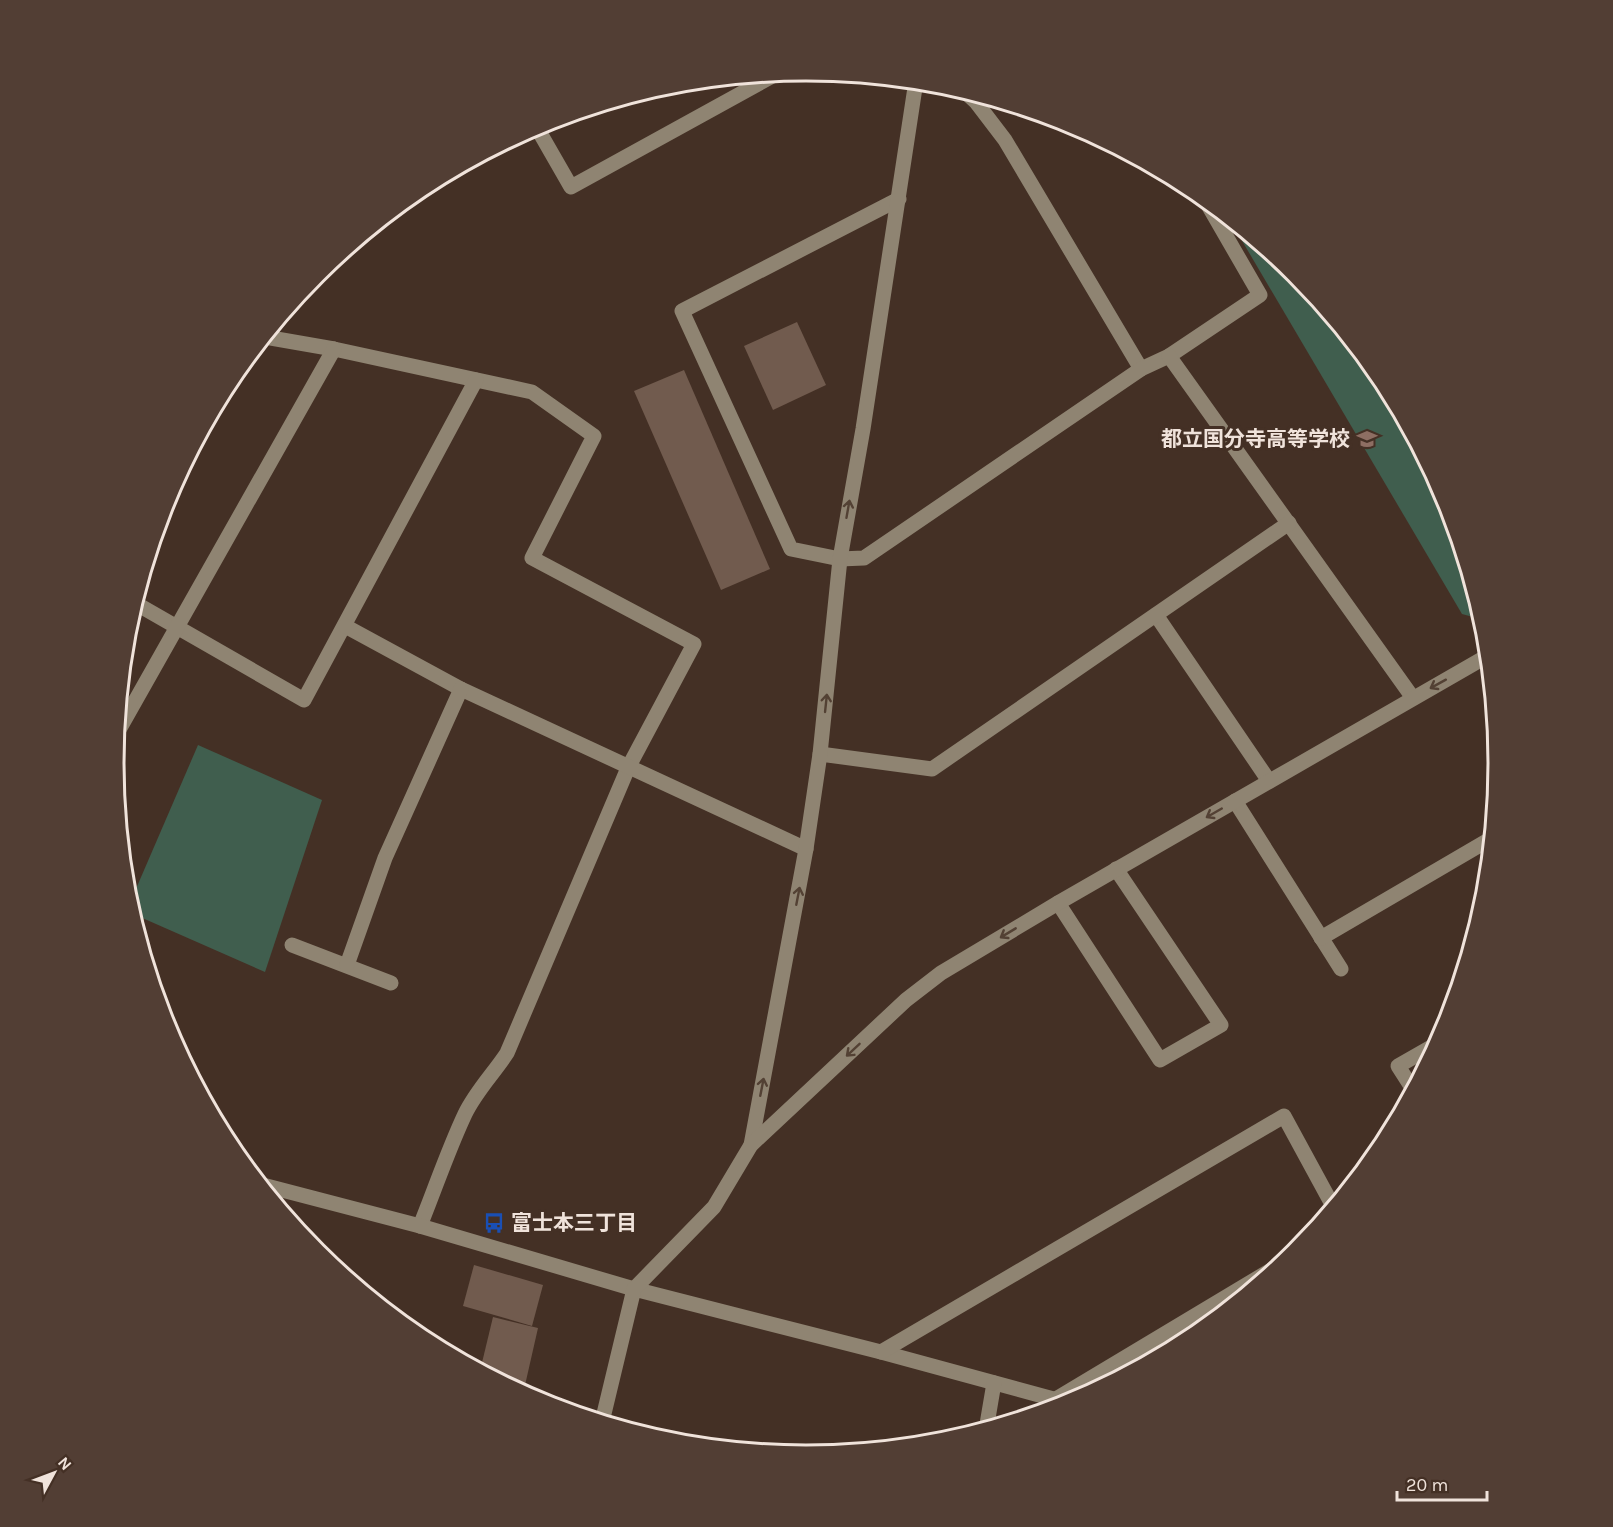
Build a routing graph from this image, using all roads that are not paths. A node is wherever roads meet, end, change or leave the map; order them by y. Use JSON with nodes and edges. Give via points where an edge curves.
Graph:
{"nodes":[{"id":1,"x":762,"y":82,"type":"edge"},
{"id":2,"x":915,"y":90,"type":"edge"},
{"id":3,"x":976,"y":102,"type":"edge"},
{"id":4,"x":541,"y":135,"type":"edge"},
{"id":5,"x":899,"y":199,"type":"junction"},
{"id":6,"x":1215,"y":217,"type":"edge"},
{"id":7,"x":273,"y":338,"type":"edge"},
{"id":8,"x":334,"y":349,"type":"junction"},
{"id":9,"x":1169,"y":356,"type":"junction"},
{"id":10,"x":1142,"y":369,"type":"junction"},
{"id":11,"x":476,"y":380,"type":"junction"},
{"id":12,"x":1289,"y":523,"type":"junction"},
{"id":13,"x":840,"y":559,"type":"junction"},
{"id":14,"x":142,"y":607,"type":"edge"},
{"id":15,"x":1156,"y":615,"type":"junction"},
{"id":16,"x":345,"y":626,"type":"junction"},
{"id":17,"x":177,"y":627,"type":"junction"},
{"id":18,"x":1481,"y":660,"type":"edge"},
{"id":19,"x":461,"y":689,"type":"junction"},
{"id":20,"x":1413,"y":698,"type":"junction"},
{"id":21,"x":125,"y":719,"type":"edge"},
{"id":22,"x":820,"y":754,"type":"junction"},
{"id":23,"x":628,"y":768,"type":"junction"},
{"id":24,"x":1269,"y":781,"type":"junction"},
{"id":25,"x":1235,"y":801,"type":"junction"},
{"id":26,"x":1484,"y":843,"type":"edge"},
{"id":27,"x":806,"y":849,"type":"junction"},
{"id":28,"x":1116,"y":869,"type":"junction"},
{"id":29,"x":1058,"y":903,"type":"junction"},
{"id":30,"x":1321,"y":938,"type":"junction"},
{"id":31,"x":292,"y":945,"type":"dead end"},
{"id":32,"x":347,"y":965,"type":"junction"},
{"id":33,"x":1341,"y":969,"type":"dead end"},
{"id":34,"x":391,"y":983,"type":"dead end"},
{"id":35,"x":1426,"y":1050,"type":"edge"},
{"id":36,"x":1409,"y":1084,"type":"edge"},
{"id":37,"x":751,"y":1145,"type":"junction"},
{"id":38,"x":272,"y":1187,"type":"edge"},
{"id":39,"x":1330,"y":1201,"type":"edge"},
{"id":40,"x":420,"y":1226,"type":"junction"},
{"id":41,"x":1250,"y":1283,"type":"edge"},
{"id":42,"x":634,"y":1289,"type":"junction"},
{"id":43,"x":881,"y":1352,"type":"junction"},
{"id":44,"x":994,"y":1383,"type":"junction"},
{"id":45,"x":1058,"y":1398,"type":"edge"},
{"id":46,"x":1056,"y":1399,"type":"edge"},
{"id":47,"x":604,"y":1415,"type":"edge"},
{"id":48,"x":987,"y":1422,"type":"edge"}],
"edges":[{"from":1,"to":4,"type":"street","via":[[571,187]]},
{"from":2,"to":5,"type":"street"},
{"from":3,"to":10,"type":"street","via":[[1005,140]]},
{"from":13,"to":5,"type":"street","one_way":true},
{"from":5,"to":13,"type":"street","via":[[682,311],[791,549]]},
{"from":6,"to":9,"type":"street","via":[[1260,295]]},
{"from":7,"to":8,"type":"street"},
{"from":8,"to":11,"type":"street"},
{"from":8,"to":17,"type":"street"},
{"from":9,"to":10,"type":"street"},
{"from":9,"to":12,"type":"street"},
{"from":10,"to":13,"type":"street","via":[[864,558]]},
{"from":11,"to":16,"type":"street"},
{"from":11,"to":23,"type":"street","via":[[532,392],[594,436],[532,558],[694,644]]},
{"from":12,"to":15,"type":"street"},
{"from":12,"to":20,"type":"street"},
{"from":22,"to":13,"type":"street","one_way":true},
{"from":14,"to":17,"type":"street"},
{"from":15,"to":22,"type":"street","via":[[932,769]]},
{"from":15,"to":24,"type":"street"},
{"from":16,"to":17,"type":"street","via":[[304,700]]},
{"from":16,"to":19,"type":"street"},
{"from":17,"to":21,"type":"street"},
{"from":18,"to":20,"type":"street","one_way":true},
{"from":19,"to":23,"type":"street"},
{"from":19,"to":32,"type":"street","via":[[385,858]]},
{"from":20,"to":24,"type":"street"},
{"from":22,"to":27,"type":"street"},
{"from":23,"to":27,"type":"street"},
{"from":23,"to":40,"type":"street","via":[[507,1053],[465,1113]]},
{"from":24,"to":25,"type":"street"},
{"from":25,"to":28,"type":"street","one_way":true},
{"from":25,"to":30,"type":"street"},
{"from":26,"to":30,"type":"street"},
{"from":37,"to":27,"type":"street","one_way":true},
{"from":28,"to":29,"type":"street"},
{"from":28,"to":29,"type":"street","via":[[1221,1025],[1160,1060]]},
{"from":29,"to":37,"type":"street","one_way":true,"via":[[941,973],[906,1000]]},
{"from":30,"to":33,"type":"street"},
{"from":31,"to":32,"type":"street"},
{"from":32,"to":34,"type":"street"},
{"from":35,"to":36,"type":"street","via":[[1398,1066]]},
{"from":37,"to":42,"type":"street","via":[[714,1207]]},
{"from":38,"to":40,"type":"street"},
{"from":39,"to":43,"type":"street","via":[[1284,1116]]},
{"from":40,"to":42,"type":"street"},
{"from":41,"to":45,"type":"street"},
{"from":42,"to":43,"type":"street"},
{"from":42,"to":47,"type":"street"},
{"from":43,"to":44,"type":"street"},
{"from":44,"to":46,"type":"street"},
{"from":44,"to":48,"type":"street"}]}
